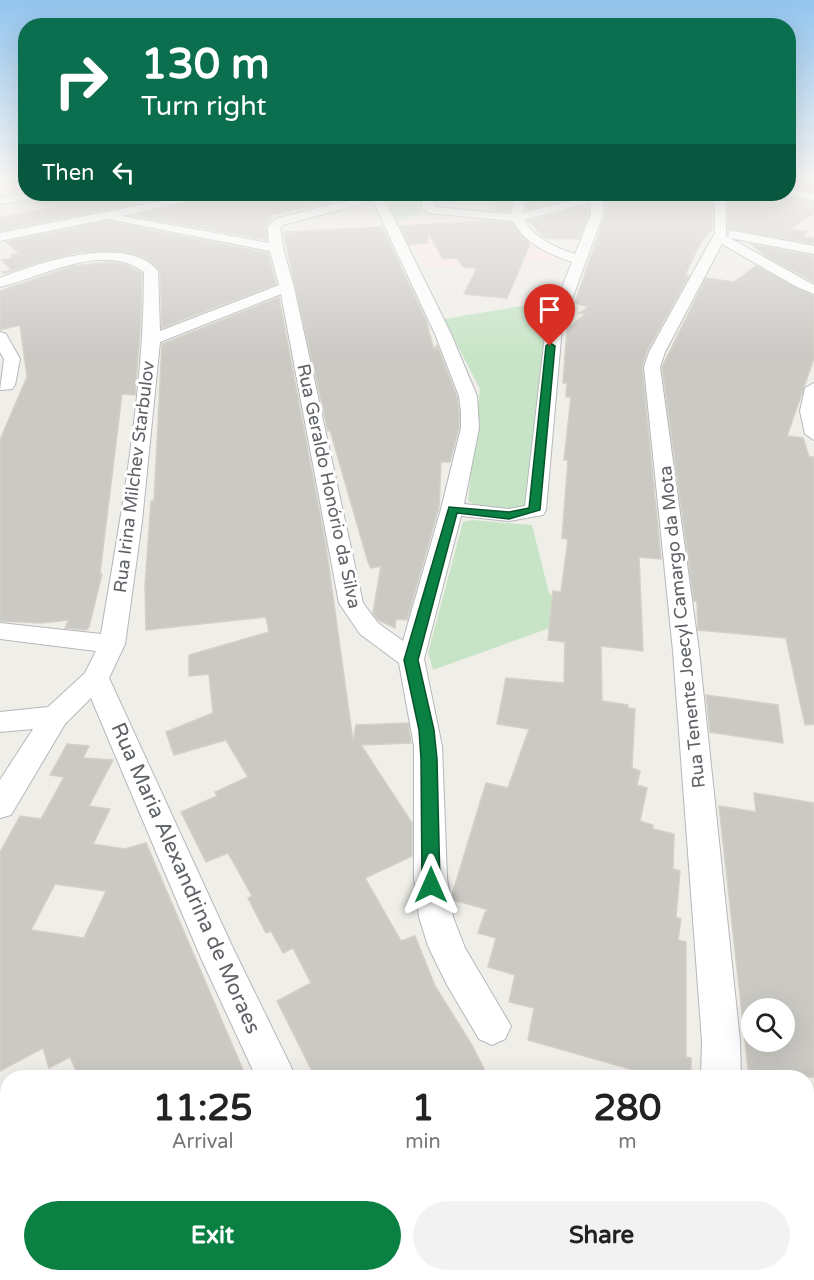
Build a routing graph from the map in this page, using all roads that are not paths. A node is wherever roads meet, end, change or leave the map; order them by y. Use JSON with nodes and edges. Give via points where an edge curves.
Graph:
{"nodes":[{"id":1,"x":215,"y":237,"type":"edge"},
{"id":2,"x":275,"y":237,"type":"edge"},
{"id":3,"x":400,"y":237,"type":"edge"},
{"id":4,"x":532,"y":237,"type":"edge"},
{"id":5,"x":587,"y":237,"type":"edge"},
{"id":6,"x":719,"y":237,"type":"edge"},
{"id":7,"x":723,"y":237,"type":"edge"},
{"id":8,"x":731,"y":237,"type":"edge"},
{"id":9,"x":276,"y":248,"type":"junction"},
{"id":10,"x":814,"y":250,"type":"edge"},
{"id":11,"x":577,"y":259,"type":"junction"},
{"id":12,"x":0,"y":283,"type":"edge"},
{"id":13,"x":287,"y":287,"type":"junction"},
{"id":14,"x":814,"y":290,"type":"edge"},
{"id":15,"x":0,"y":337,"type":"edge"},
{"id":16,"x":152,"y":339,"type":"junction"},
{"id":17,"x":814,"y":388,"type":"edge"},
{"id":18,"x":2,"y":390,"type":"edge"},
{"id":19,"x":814,"y":434,"type":"edge"},
{"id":20,"x":453,"y":509,"type":"junction"},
{"id":21,"x":0,"y":631,"type":"edge"},
{"id":22,"x":112,"y":644,"type":"junction"},
{"id":23,"x":411,"y":660,"type":"junction"},
{"id":24,"x":96,"y":678,"type":"junction"},
{"id":25,"x":55,"y":717,"type":"junction"},
{"id":26,"x":0,"y":722,"type":"edge"},
{"id":27,"x":0,"y":806,"type":"edge"},
{"id":28,"x":492,"y":1026,"type":"dead end"},
{"id":29,"x":273,"y":1070,"type":"edge"},
{"id":30,"x":721,"y":1070,"type":"edge"}],
"edges":[{"from":1,"to":9,"type":"street"},
{"from":2,"to":9,"type":"street"},
{"from":3,"to":20,"type":"street","via":[[468,396],[470,428]]},
{"from":4,"to":11,"type":"street"},
{"from":5,"to":11,"type":"street"},
{"from":6,"to":30,"type":"street","name":"Rua Tenente Joecyl Camargo da Mota","via":[[657,352],[652,374],[687,662]]},
{"from":7,"to":14,"type":"street","via":[[780,274]]},
{"from":8,"to":10,"type":"street"},
{"from":9,"to":13,"type":"street","name":"Rua Geraldo Honório da Silva"},
{"from":11,"to":20,"type":"street","via":[[557,312],[550,346],[535,510],[519,515]]},
{"from":12,"to":16,"type":"street","name":"Rua Irina Milchev Starbulov","via":[[94,258],[138,261],[151,271]]},
{"from":13,"to":16,"type":"street"},
{"from":13,"to":23,"type":"street","name":"Rua Geraldo Honório da Silva","via":[[351,603],[368,629]]},
{"from":15,"to":18,"type":"street","via":[[12,359]]},
{"from":16,"to":22,"type":"street","name":"Rua Irina Milchev Starbulov"},
{"from":17,"to":19,"type":"street","via":[[809,411]]},
{"from":20,"to":23,"type":"street"},
{"from":21,"to":22,"type":"street"},
{"from":22,"to":24,"type":"street","name":"Rua Irina Milchev Starbulov"},
{"from":23,"to":28,"type":"street","via":[[428,750],[431,885],[436,918],[447,950]]},
{"from":24,"to":25,"type":"street","name":"Rua Irina Milchev Starbulov"},
{"from":24,"to":29,"type":"street","name":"Rua Maria Alexandrina de Moraes"},
{"from":25,"to":26,"type":"street"},
{"from":25,"to":27,"type":"street","name":"Rua Irina Milchev Starbulov"}]}
